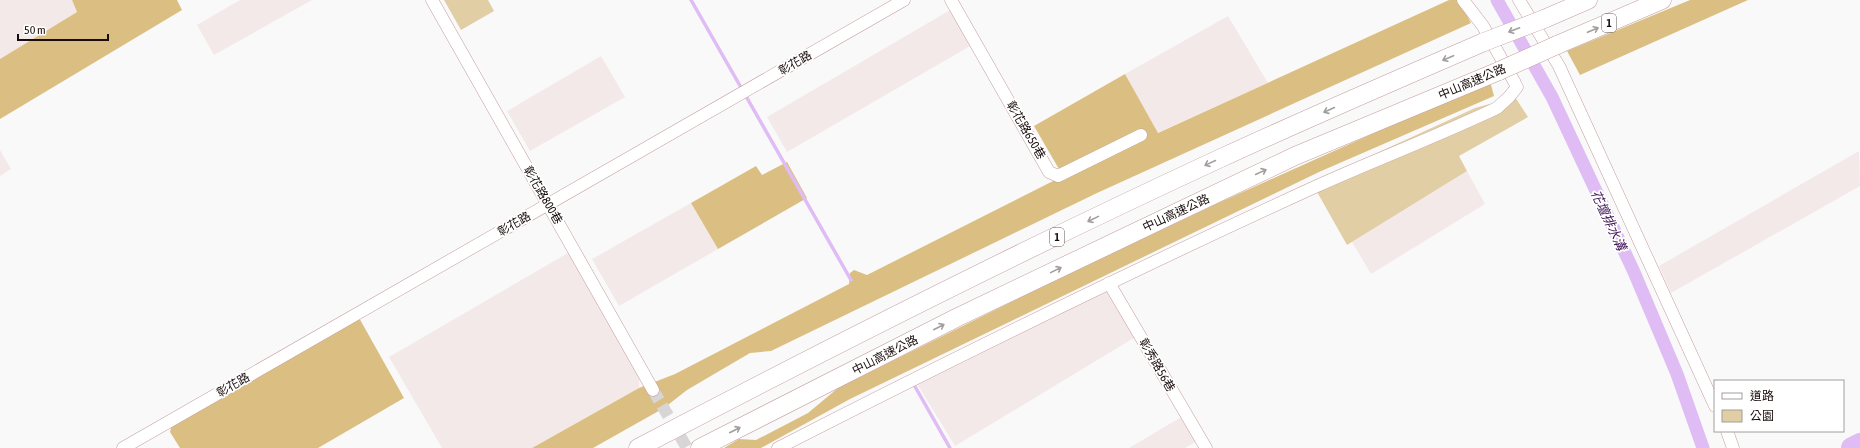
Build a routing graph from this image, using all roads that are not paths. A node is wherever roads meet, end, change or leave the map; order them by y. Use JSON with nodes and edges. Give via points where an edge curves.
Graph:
{"nodes":[{"id":1,"x":432,"y":0,"type":"edge"},
{"id":2,"x":904,"y":0,"type":"edge"},
{"id":3,"x":952,"y":0,"type":"edge"},
{"id":4,"x":1463,"y":0,"type":"edge"},
{"id":5,"x":1519,"y":0,"type":"edge"},
{"id":6,"x":1588,"y":0,"type":"edge"},
{"id":7,"x":1662,"y":0,"type":"edge"},
{"id":8,"x":1141,"y":135,"type":"dead end"},
{"id":9,"x":548,"y":204,"type":"junction"},
{"id":10,"x":1109,"y":283,"type":"junction"},
{"id":11,"x":653,"y":390,"type":"tunnel mouth"},
{"id":12,"x":1714,"y":404,"type":"edge"},
{"id":13,"x":1727,"y":432,"type":"edge"},
{"id":14,"x":123,"y":448,"type":"edge"},
{"id":15,"x":638,"y":448,"type":"edge"},
{"id":16,"x":700,"y":448,"type":"edge"},
{"id":17,"x":778,"y":448,"type":"edge"},
{"id":18,"x":1206,"y":448,"type":"edge"},
{"id":19,"x":1734,"y":448,"type":"edge"}],
"edges":[{"from":1,"to":9,"type":"street","name":"彰花路800巷"},
{"from":2,"to":9,"type":"street","name":"彰花路"},
{"from":3,"to":8,"type":"street","name":"彰花路650巷","via":[[1049,172],[1058,176]]},
{"from":4,"to":10,"type":"street","via":[[1483,26],[1516,85],[1509,97],[1497,108],[1319,185]]},
{"from":5,"to":12,"type":"street","via":[[1558,66]]},
{"from":6,"to":15,"type":"highway","number":"1","one_way":true,"bridge":true,"via":[[1484,42],[1240,149],[817,354]]},
{"from":16,"to":7,"type":"highway","name":"中山高速公路","number":"1","one_way":true,"bridge":true,"via":[[951,321],[1295,156]]},
{"from":9,"to":11,"type":"street","name":"彰花路800巷"},
{"from":9,"to":14,"type":"street","name":"彰花路"},
{"from":10,"to":17,"type":"street"},
{"from":10,"to":18,"type":"street","name":"彰秀路56巷"},
{"from":13,"to":19,"type":"street"}]}
